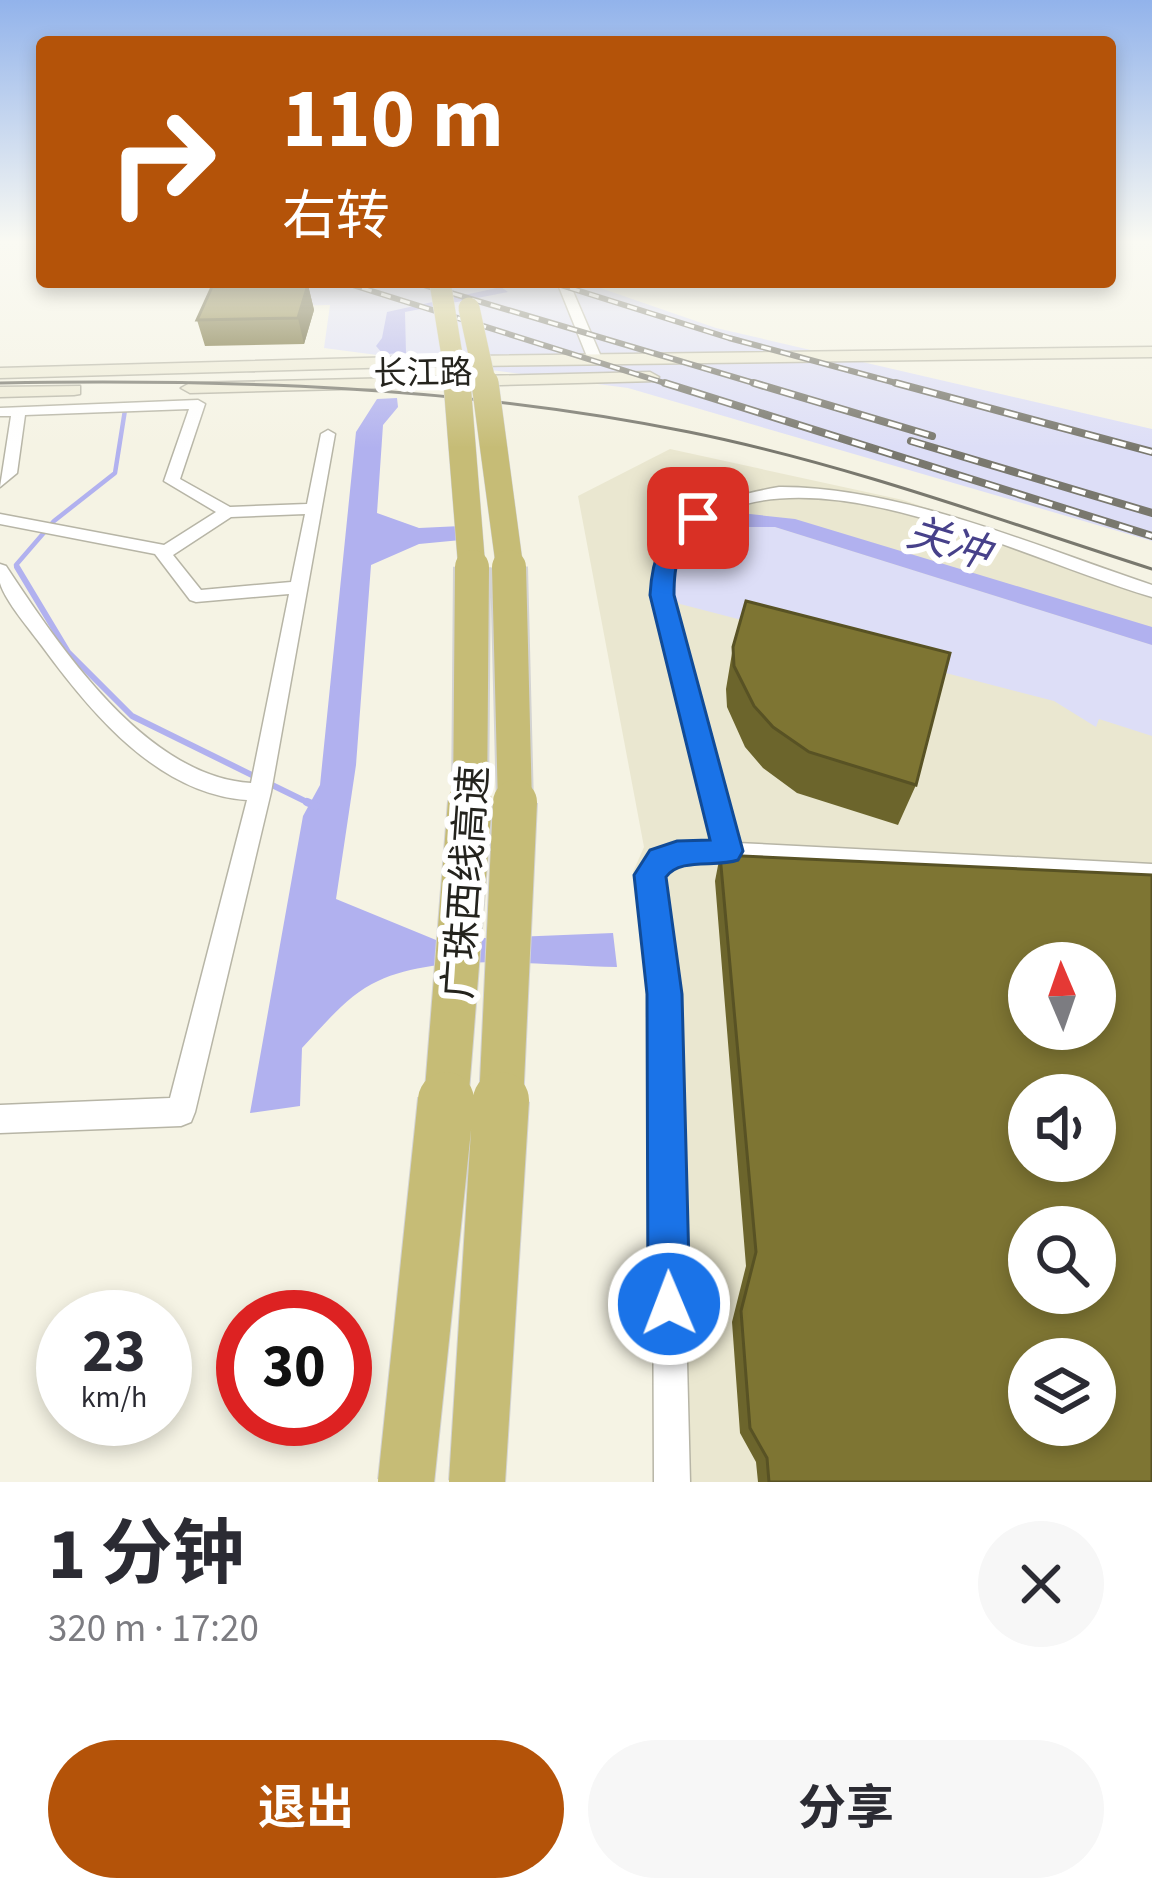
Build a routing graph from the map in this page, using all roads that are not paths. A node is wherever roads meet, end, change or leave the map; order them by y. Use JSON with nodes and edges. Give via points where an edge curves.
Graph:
{"nodes":[{"id":1,"x":445,"y":309,"type":"edge"},
{"id":2,"x":467,"y":309,"type":"edge"},
{"id":3,"x":574,"y":309,"type":"edge"},
{"id":4,"x":1152,"y":352,"type":"edge"},
{"id":5,"x":595,"y":358,"type":"junction"},
{"id":6,"x":697,"y":361,"type":"junction"},
{"id":7,"x":1152,"y":367,"type":"edge"},
{"id":8,"x":148,"y":371,"type":"junction"},
{"id":9,"x":0,"y":373,"type":"edge"},
{"id":10,"x":0,"y":392,"type":"edge"},
{"id":11,"x":19,"y":410,"type":"junction"},
{"id":12,"x":0,"y":412,"type":"edge"},
{"id":13,"x":328,"y":434,"type":"dead end"},
{"id":14,"x":0,"y":482,"type":"edge"},
{"id":15,"x":314,"y":509,"type":"junction"},
{"id":16,"x":227,"y":512,"type":"junction"},
{"id":17,"x":0,"y":519,"type":"edge"},
{"id":18,"x":164,"y":553,"type":"junction"},
{"id":19,"x":0,"y":570,"type":"edge"},
{"id":20,"x":299,"y":586,"type":"junction"},
{"id":21,"x":1152,"y":591,"type":"edge"},
{"id":22,"x":260,"y":792,"type":"junction"},
{"id":23,"x":728,"y":851,"type":"junction"},
{"id":24,"x":1152,"y":874,"type":"edge"},
{"id":25,"x":0,"y":1119,"type":"edge"},
{"id":26,"x":406,"y":1482,"type":"edge"},
{"id":27,"x":477,"y":1482,"type":"edge"},
{"id":28,"x":672,"y":1482,"type":"edge"}],
"edges":[{"from":1,"to":26,"type":"highway","name":"广珠西线高速","bridge":true,"via":[[463,417],[476,711],[452,1044]]},
{"from":2,"to":27,"type":"highway","name":"广珠西线高速","bridge":true,"via":[[504,532],[515,740]]},
{"from":3,"to":5,"type":"street"},
{"from":4,"to":6,"type":"main road","name":"长江路"},
{"from":5,"to":6,"type":"main road","name":"长江路"},
{"from":5,"to":8,"type":"main road","name":"长江路"},
{"from":6,"to":8,"type":"main road","name":"长江路","via":[[416,373]]},
{"from":7,"to":10,"type":"main road","name":"长江路","via":[[741,374],[394,392]]},
{"from":8,"to":9,"type":"main road","name":"长江路"},
{"from":11,"to":12,"type":"street"},
{"from":11,"to":14,"type":"street","via":[[9,472]]},
{"from":11,"to":16,"type":"street","via":[[199,404],[172,481]]},
{"from":13,"to":15,"type":"street"},
{"from":15,"to":16,"type":"street"},
{"from":15,"to":20,"type":"street"},
{"from":16,"to":18,"type":"street"},
{"from":17,"to":18,"type":"street"},
{"from":18,"to":20,"type":"street","via":[[196,596]]},
{"from":19,"to":22,"type":"street","via":[[51,651],[154,753],[215,787]]},
{"from":20,"to":22,"type":"street"},
{"from":21,"to":23,"type":"street","via":[[851,495],[780,492],[698,518],[663,561],[662,595]]},
{"from":22,"to":25,"type":"street","via":[[181,1112]]},
{"from":23,"to":24,"type":"street"},
{"from":23,"to":28,"type":"street","via":[[677,854],[650,875],[664,994]]}]}
